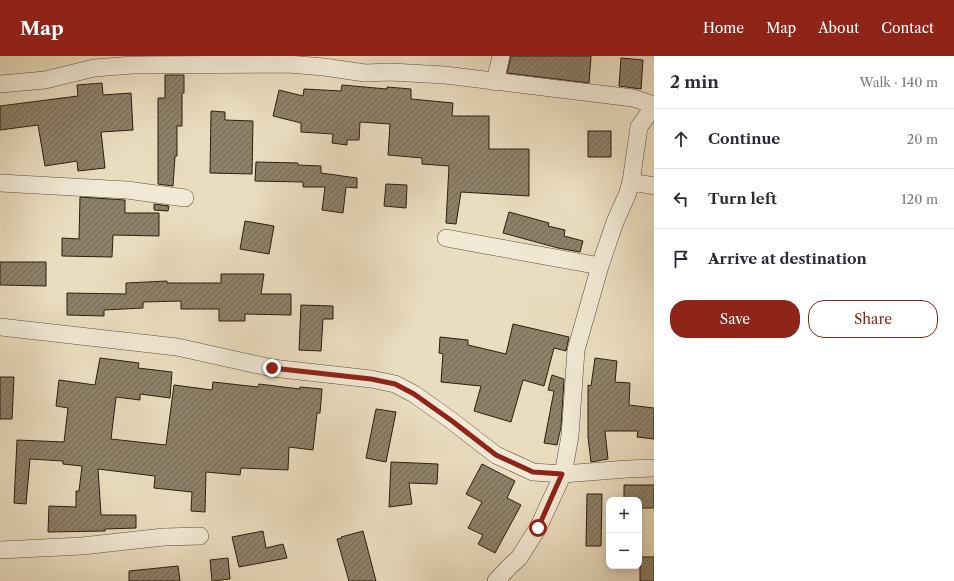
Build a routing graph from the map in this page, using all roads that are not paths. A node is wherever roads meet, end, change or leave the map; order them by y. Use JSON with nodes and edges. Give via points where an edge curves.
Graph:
{"nodes":[{"id":1,"x":501,"y":56,"type":"edge"},
{"id":2,"x":243,"y":60,"type":"edge"},
{"id":3,"x":495,"y":82,"type":"junction"},
{"id":4,"x":0,"y":84,"type":"edge"},
{"id":5,"x":654,"y":106,"type":"edge"},
{"id":6,"x":631,"y":182,"type":"junction"},
{"id":7,"x":0,"y":183,"type":"edge"},
{"id":8,"x":654,"y":186,"type":"edge"},
{"id":9,"x":185,"y":198,"type":"dead end"},
{"id":10,"x":446,"y":238,"type":"dead end"},
{"id":11,"x":600,"y":266,"type":"junction"},
{"id":12,"x":0,"y":327,"type":"edge"},
{"id":13,"x":654,"y":468,"type":"edge"},
{"id":14,"x":562,"y":474,"type":"junction"},
{"id":15,"x":200,"y":536,"type":"dead end"},
{"id":16,"x":0,"y":550,"type":"edge"},
{"id":17,"x":496,"y":581,"type":"edge"}],
"edges":[{"from":1,"to":3,"type":"street"},
{"from":2,"to":3,"type":"street","via":[[365,73],[445,75]]},
{"from":2,"to":4,"type":"street","via":[[94,68],[44,80]]},
{"from":3,"to":5,"type":"street","via":[[633,98]]},
{"from":5,"to":6,"type":"street","via":[[639,127]]},
{"from":6,"to":8,"type":"street"},
{"from":6,"to":11,"type":"street","via":[[614,222]]},
{"from":7,"to":9,"type":"street","via":[[127,190]]},
{"from":10,"to":11,"type":"street"},
{"from":11,"to":14,"type":"street","via":[[576,350],[570,436]]},
{"from":12,"to":14,"type":"street","via":[[177,348],[272,368],[395,384],[414,394],[496,455],[533,472]]},
{"from":13,"to":14,"type":"street"},
{"from":14,"to":17,"type":"street","via":[[538,528],[519,558]]},
{"from":15,"to":16,"type":"street"}]}
